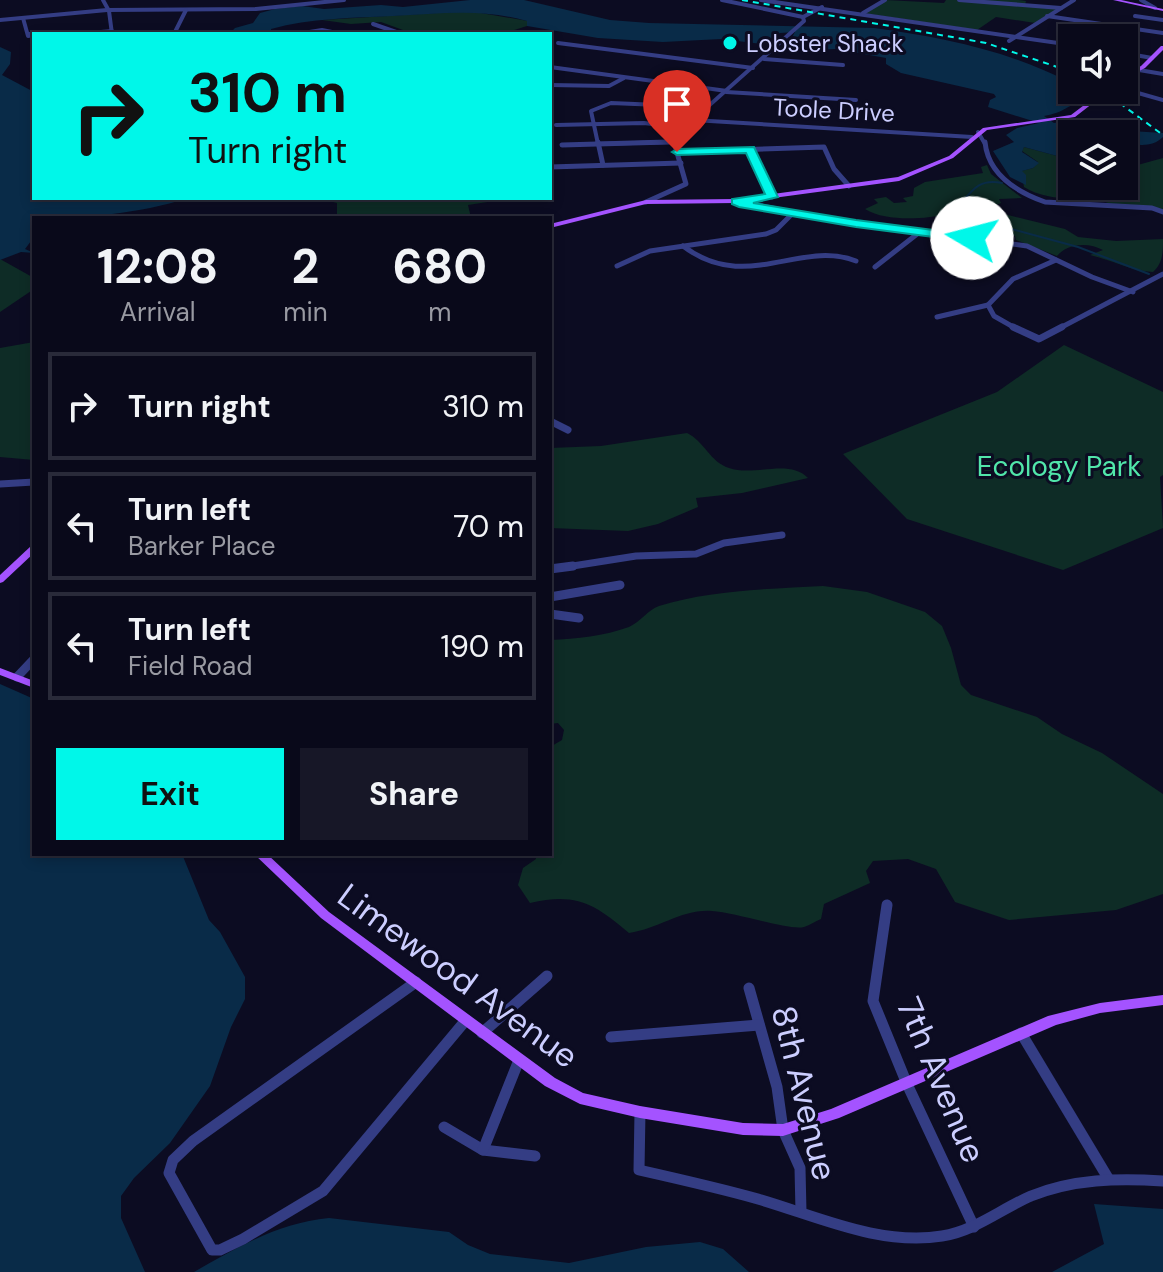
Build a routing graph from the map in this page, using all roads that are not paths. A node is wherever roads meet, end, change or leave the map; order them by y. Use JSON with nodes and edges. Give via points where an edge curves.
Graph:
{"nodes":[{"id":1,"x":103,"y":0,"type":"edge"},
{"id":2,"x":344,"y":0,"type":"edge"},
{"id":3,"x":722,"y":0,"type":"edge"},
{"id":4,"x":761,"y":0,"type":"edge"},
{"id":5,"x":885,"y":0,"type":"edge"},
{"id":6,"x":959,"y":0,"type":"edge"},
{"id":7,"x":1074,"y":0,"type":"edge"},
{"id":8,"x":1115,"y":0,"type":"edge"},
{"id":9,"x":1141,"y":0,"type":"edge"},
{"id":10,"x":790,"y":1,"type":"edge"},
{"id":11,"x":990,"y":1,"type":"edge"},
{"id":12,"x":155,"y":3,"type":"dead end"},
{"id":13,"x":823,"y":7,"type":"junction"},
{"id":14,"x":1061,"y":8,"type":"junction"},
{"id":15,"x":1155,"y":8,"type":"junction"},
{"id":16,"x":107,"y":10,"type":"junction"},
{"id":17,"x":156,"y":10,"type":"junction"},
{"id":18,"x":186,"y":10,"type":"junction"},
{"id":19,"x":1163,"y":10,"type":"edge"},
{"id":20,"x":863,"y":13,"type":"junction"},
{"id":21,"x":1047,"y":16,"type":"junction"},
{"id":22,"x":1135,"y":16,"type":"dead end"},
{"id":23,"x":803,"y":17,"type":"junction"},
{"id":24,"x":23,"y":18,"type":"junction"},
{"id":25,"x":0,"y":20,"type":"edge"},
{"id":26,"x":1163,"y":20,"type":"edge"},
{"id":27,"x":373,"y":24,"type":"dead end"},
{"id":28,"x":112,"y":32,"type":"edge"},
{"id":29,"x":175,"y":32,"type":"edge"},
{"id":30,"x":310,"y":32,"type":"edge"},
{"id":31,"x":332,"y":32,"type":"edge"},
{"id":32,"x":396,"y":32,"type":"edge"},
{"id":33,"x":1163,"y":33,"type":"edge"},
{"id":34,"x":29,"y":34,"type":"dead end"},
{"id":35,"x":1016,"y":36,"type":"junction"},
{"id":36,"x":1009,"y":41,"type":"dead end"},
{"id":37,"x":558,"y":43,"type":"dead end"},
{"id":38,"x":1058,"y":43,"type":"edge"},
{"id":39,"x":1163,"y":47,"type":"edge"},
{"id":40,"x":1138,"y":56,"type":"edge"},
{"id":41,"x":1152,"y":58,"type":"junction"},
{"id":42,"x":764,"y":59,"type":"junction"},
{"id":43,"x":843,"y":65,"type":"dead end"},
{"id":44,"x":552,"y":67,"type":"edge"},
{"id":45,"x":753,"y":68,"type":"junction"},
{"id":46,"x":1138,"y":70,"type":"edge"},
{"id":47,"x":1138,"y":71,"type":"edge"},
{"id":48,"x":1163,"y":74,"type":"edge"},
{"id":49,"x":625,"y":78,"type":"junction"},
{"id":50,"x":552,"y":85,"type":"edge"},
{"id":51,"x":1138,"y":91,"type":"edge"},
{"id":52,"x":727,"y":92,"type":"junction"},
{"id":53,"x":856,"y":100,"type":"dead end"},
{"id":54,"x":1163,"y":100,"type":"edge"},
{"id":55,"x":1090,"y":104,"type":"edge"},
{"id":56,"x":693,"y":120,"type":"junction"},
{"id":57,"x":596,"y":124,"type":"junction"},
{"id":58,"x":660,"y":124,"type":"junction"},
{"id":59,"x":556,"y":125,"type":"dead end"},
{"id":60,"x":684,"y":128,"type":"junction"},
{"id":61,"x":975,"y":135,"type":"junction"},
{"id":62,"x":674,"y":142,"type":"junction"},
{"id":63,"x":600,"y":143,"type":"junction"},
{"id":64,"x":562,"y":145,"type":"dead end"},
{"id":65,"x":750,"y":149,"type":"junction"},
{"id":66,"x":677,"y":152,"type":"junction"},
{"id":67,"x":681,"y":163,"type":"junction"},
{"id":68,"x":603,"y":165,"type":"junction"},
{"id":69,"x":552,"y":167,"type":"edge"},
{"id":70,"x":849,"y":186,"type":"junction"},
{"id":71,"x":772,"y":197,"type":"junction"},
{"id":72,"x":736,"y":201,"type":"junction"},
{"id":73,"x":646,"y":202,"type":"junction"},
{"id":74,"x":1163,"y":212,"type":"edge"},
{"id":75,"x":792,"y":214,"type":"junction"},
{"id":76,"x":552,"y":226,"type":"edge"},
{"id":77,"x":921,"y":231,"type":"junction"},
{"id":78,"x":683,"y":246,"type":"junction"},
{"id":79,"x":1056,"y":260,"type":"junction"},
{"id":80,"x":856,"y":261,"type":"dead end"},
{"id":81,"x":617,"y":266,"type":"dead end"},
{"id":82,"x":875,"y":267,"type":"dead end"},
{"id":83,"x":1163,"y":274,"type":"edge"},
{"id":84,"x":1133,"y":292,"type":"junction"},
{"id":85,"x":988,"y":305,"type":"junction"},
{"id":86,"x":937,"y":317,"type":"dead end"},
{"id":87,"x":552,"y":422,"type":"edge"},
{"id":88,"x":568,"y":430,"type":"dead end"},
{"id":89,"x":32,"y":482,"type":"edge"},
{"id":90,"x":0,"y":484,"type":"edge"},
{"id":91,"x":10,"y":484,"type":"junction"},
{"id":92,"x":0,"y":493,"type":"edge"},
{"id":93,"x":782,"y":535,"type":"dead end"},
{"id":94,"x":32,"y":550,"type":"edge"},
{"id":95,"x":552,"y":569,"type":"edge"},
{"id":96,"x":0,"y":580,"type":"edge"},
{"id":97,"x":620,"y":585,"type":"dead end"},
{"id":98,"x":552,"y":597,"type":"edge"},
{"id":99,"x":552,"y":614,"type":"edge"},
{"id":100,"x":579,"y":618,"type":"dead end"},
{"id":101,"x":32,"y":661,"type":"edge"},
{"id":102,"x":0,"y":671,"type":"edge"},
{"id":103,"x":17,"y":677,"type":"junction"},
{"id":104,"x":32,"y":684,"type":"edge"},
{"id":105,"x":262,"y":856,"type":"edge"},
{"id":106,"x":887,"y":905,"type":"dead end"},
{"id":107,"x":547,"y":976,"type":"dead end"},
{"id":108,"x":416,"y":982,"type":"junction"},
{"id":109,"x":749,"y":988,"type":"dead end"},
{"id":110,"x":1163,"y":1000,"type":"edge"},
{"id":111,"x":466,"y":1020,"type":"junction"},
{"id":112,"x":759,"y":1025,"type":"junction"},
{"id":113,"x":482,"y":1033,"type":"junction"},
{"id":114,"x":1021,"y":1033,"type":"junction"},
{"id":115,"x":611,"y":1037,"type":"dead end"},
{"id":116,"x":519,"y":1060,"type":"junction"},
{"id":117,"x":907,"y":1084,"type":"junction"},
{"id":118,"x":640,"y":1112,"type":"junction"},
{"id":119,"x":444,"y":1127,"type":"dead end"},
{"id":120,"x":783,"y":1130,"type":"junction"},
{"id":121,"x":483,"y":1150,"type":"junction"},
{"id":122,"x":535,"y":1156,"type":"dead end"},
{"id":123,"x":1108,"y":1178,"type":"junction"},
{"id":124,"x":1163,"y":1181,"type":"edge"},
{"id":125,"x":801,"y":1212,"type":"junction"},
{"id":126,"x":974,"y":1227,"type":"junction"}],
"edges":[{"from":1,"to":16,"type":"street"},
{"from":2,"to":18,"type":"street"},
{"from":3,"to":23,"type":"street"},
{"from":4,"to":10,"type":"street"},
{"from":5,"to":20,"type":"street"},
{"from":6,"to":11,"type":"street"},
{"from":7,"to":14,"type":"street"},
{"from":8,"to":15,"type":"main road"},
{"from":9,"to":15,"type":"street"},
{"from":10,"to":13,"type":"street"},
{"from":11,"to":14,"type":"street"},
{"from":12,"to":17,"type":"street"},
{"from":13,"to":20,"type":"street"},
{"from":13,"to":23,"type":"street"},
{"from":14,"to":21,"type":"street"},
{"from":15,"to":19,"type":"main road"},
{"from":16,"to":17,"type":"street"},
{"from":16,"to":24,"type":"street"},
{"from":16,"to":28,"type":"street"},
{"from":17,"to":18,"type":"street"},
{"from":18,"to":29,"type":"street"},
{"from":20,"to":35,"type":"street"},
{"from":21,"to":33,"type":"street"},
{"from":21,"to":35,"type":"street"},
{"from":22,"to":26,"type":"street"},
{"from":23,"to":42,"type":"street"},
{"from":24,"to":25,"type":"street"},
{"from":24,"to":34,"type":"street"},
{"from":27,"to":32,"type":"street"},
{"from":30,"to":31,"type":"street"},
{"from":35,"to":36,"type":"street"},
{"from":35,"to":38,"type":"street"},
{"from":37,"to":45,"type":"street"},
{"from":39,"to":41,"type":"main road"},
{"from":40,"to":41,"type":"street"},
{"from":41,"to":46,"type":"main road"},
{"from":42,"to":43,"type":"street"},
{"from":42,"to":45,"type":"street"},
{"from":44,"to":49,"type":"street"},
{"from":45,"to":52,"type":"street"},
{"from":47,"to":48,"type":"street"},
{"from":49,"to":50,"type":"street","via":[[609,86]]},
{"from":49,"to":52,"type":"street"},
{"from":51,"to":54,"type":"street"},
{"from":52,"to":53,"type":"street"},
{"from":52,"to":56,"type":"street"},
{"from":55,"to":61,"type":"main road","via":[[1078,114],[994,127]]},
{"from":56,"to":60,"type":"street"},
{"from":56,"to":61,"type":"street","name":"Toole Drive"},
{"from":57,"to":58,"type":"street"},
{"from":57,"to":58,"type":"street","via":[[591,111],[611,103],[659,105]]},
{"from":57,"to":59,"type":"street"},
{"from":57,"to":63,"type":"street"},
{"from":58,"to":60,"type":"street"},
{"from":60,"to":62,"type":"street"},
{"from":61,"to":70,"type":"main road","via":[[955,155],[919,172]]},
{"from":61,"to":74,"type":"street","via":[[984,138],[984,150],[998,175],[1031,198]]},
{"from":62,"to":63,"type":"street"},
{"from":62,"to":66,"type":"street"},
{"from":63,"to":64,"type":"street"},
{"from":63,"to":68,"type":"street"},
{"from":65,"to":66,"type":"street"},
{"from":65,"to":70,"type":"street","via":[[824,147]]},
{"from":65,"to":71,"type":"street"},
{"from":66,"to":67,"type":"street"},
{"from":67,"to":68,"type":"street"},
{"from":67,"to":73,"type":"street","via":[[686,184]]},
{"from":68,"to":69,"type":"street"},
{"from":70,"to":71,"type":"main road"},
{"from":71,"to":72,"type":"main road"},
{"from":72,"to":73,"type":"main road"},
{"from":72,"to":75,"type":"street"},
{"from":73,"to":76,"type":"main road"},
{"from":75,"to":77,"type":"street"},
{"from":75,"to":78,"type":"street","via":[[766,234]]},
{"from":77,"to":79,"type":"street","via":[[1027,246]]},
{"from":77,"to":82,"type":"street"},
{"from":78,"to":80,"type":"street","via":[[697,259],[720,266],[836,256]]},
{"from":78,"to":81,"type":"street","via":[[640,254]]},
{"from":79,"to":84,"type":"street"},
{"from":79,"to":85,"type":"street","via":[[1013,279]]},
{"from":83,"to":84,"type":"street"},
{"from":84,"to":85,"type":"street","via":[[1039,339],[1004,323]]},
{"from":85,"to":86,"type":"street"},
{"from":87,"to":88,"type":"street"},
{"from":89,"to":91,"type":"street"},
{"from":90,"to":91,"type":"street"},
{"from":91,"to":92,"type":"street"},
{"from":93,"to":95,"type":"street","via":[[724,543],[696,554],[636,556]]},
{"from":94,"to":96,"type":"main road"},
{"from":97,"to":98,"type":"street"},
{"from":99,"to":100,"type":"street"},
{"from":101,"to":103,"type":"street"},
{"from":102,"to":103,"type":"main road"},
{"from":103,"to":104,"type":"main road"},
{"from":105,"to":108,"type":"main road","name":"Limewood Avenue","via":[[325,915]]},
{"from":106,"to":117,"type":"street","name":"7th Avenue","via":[[873,1001]]},
{"from":107,"to":113,"type":"street"},
{"from":108,"to":111,"type":"main road","name":"Limewood Avenue"},
{"from":108,"to":111,"type":"street","via":[[173,1160],[169,1173],[212,1250],[243,1239],[323,1191]]},
{"from":109,"to":112,"type":"street","name":"8th Avenue"},
{"from":110,"to":114,"type":"main road","name":"Limewood Avenue","via":[[1100,1008]]},
{"from":111,"to":113,"type":"main road","name":"Limewood Avenue"},
{"from":112,"to":115,"type":"street"},
{"from":112,"to":120,"type":"street","name":"8th Avenue"},
{"from":113,"to":116,"type":"main road","name":"Limewood Avenue"},
{"from":114,"to":117,"type":"main road","name":"Limewood Avenue"},
{"from":114,"to":123,"type":"street"},
{"from":116,"to":118,"type":"main road","name":"Limewood Avenue","via":[[580,1098]]},
{"from":116,"to":121,"type":"street"},
{"from":117,"to":120,"type":"main road","name":"Limewood Avenue"},
{"from":117,"to":126,"type":"street","name":"7th Avenue"},
{"from":118,"to":120,"type":"main road","name":"Limewood Avenue","via":[[743,1129]]},
{"from":118,"to":125,"type":"street","via":[[639,1170]]},
{"from":119,"to":121,"type":"street"},
{"from":120,"to":125,"type":"street","name":"8th Avenue","via":[[800,1168]]},
{"from":121,"to":122,"type":"street"},
{"from":123,"to":124,"type":"street"},
{"from":123,"to":126,"type":"street","via":[[1031,1196]]},
{"from":125,"to":126,"type":"street","via":[[879,1234],[940,1236]]}]}
